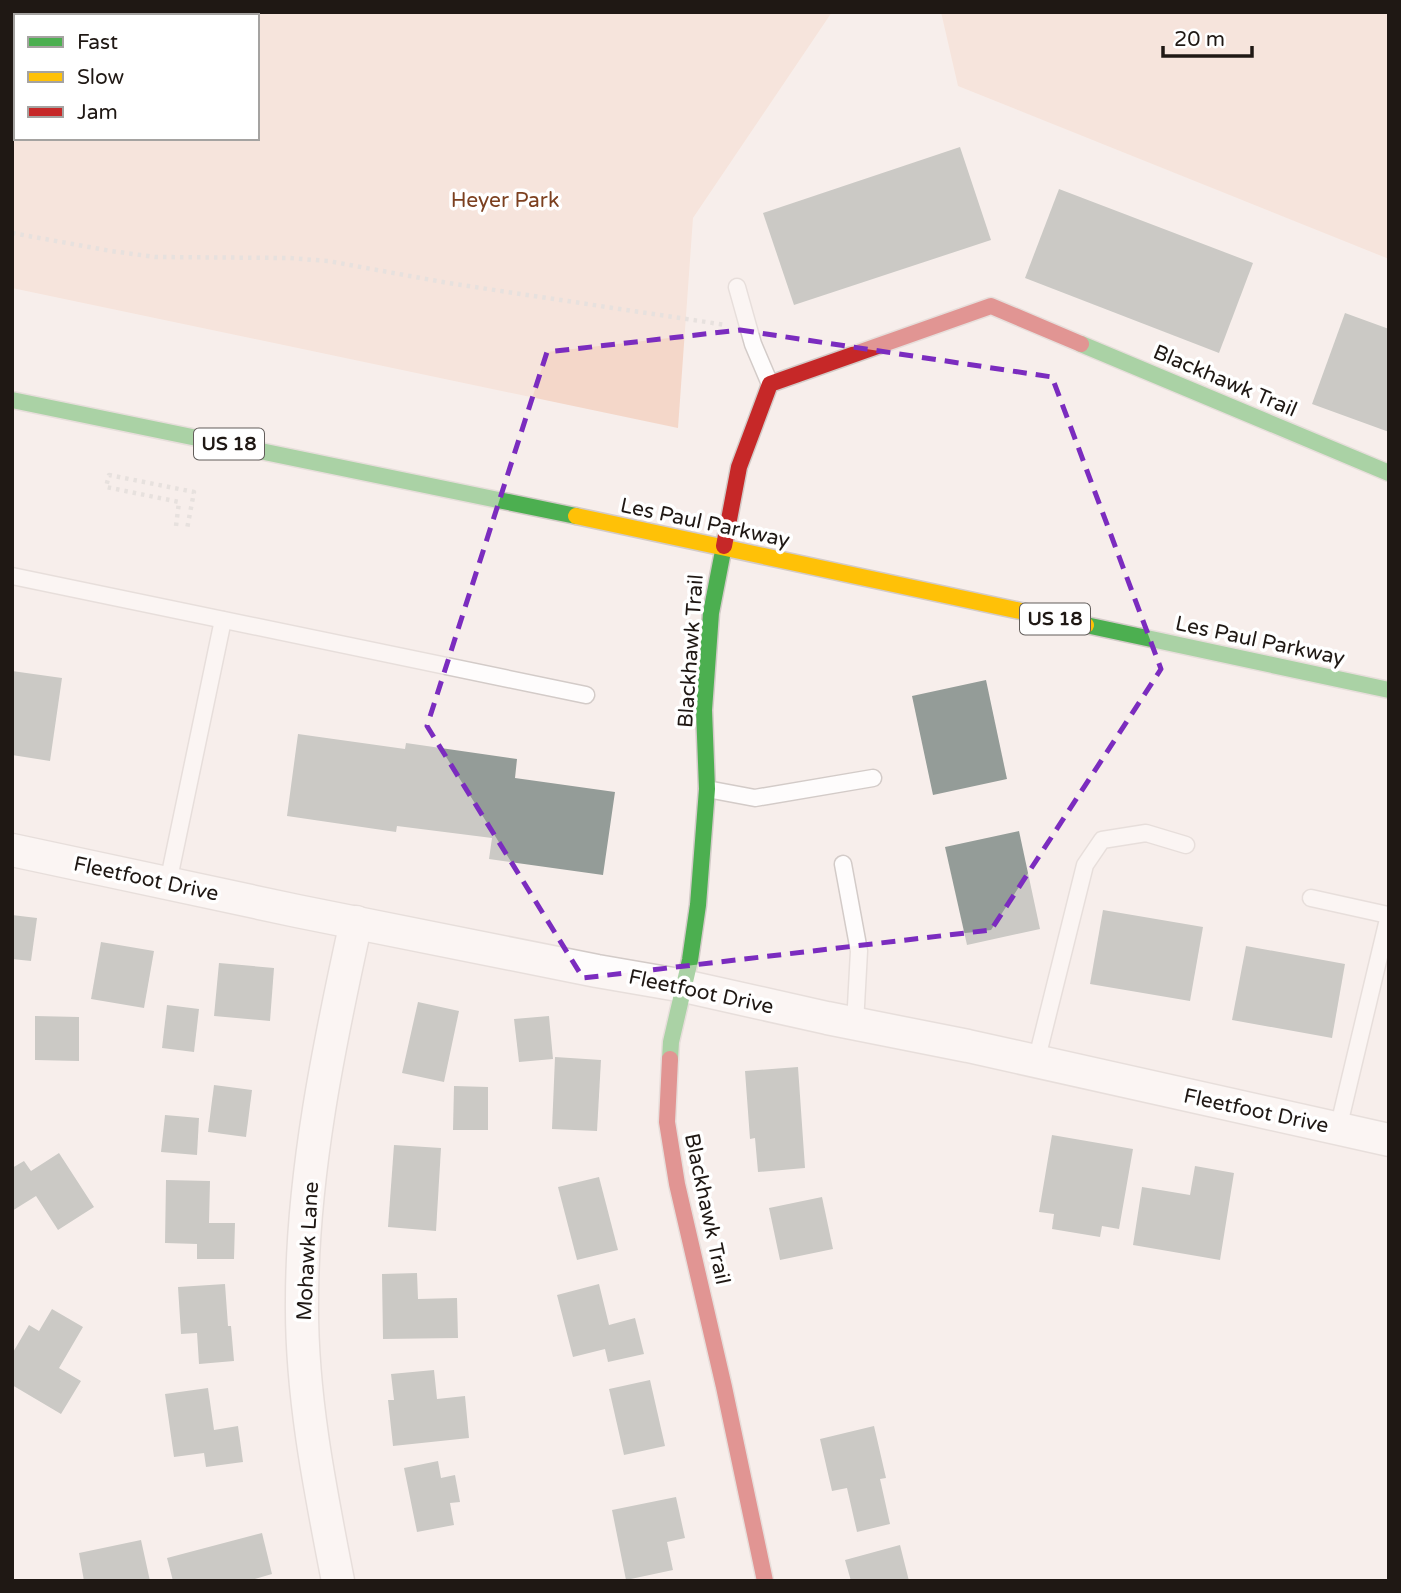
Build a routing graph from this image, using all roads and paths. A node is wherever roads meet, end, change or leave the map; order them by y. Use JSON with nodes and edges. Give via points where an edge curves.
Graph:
{"nodes":[{"id":1,"x":12,"y":233,"type":"edge"},
{"id":2,"x":737,"y":287,"type":"dead end"},
{"id":3,"x":748,"y":324,"type":"junction"},
{"id":4,"x":770,"y":384,"type":"junction"},
{"id":5,"x":12,"y":400,"type":"edge"},
{"id":6,"x":1389,"y":473,"type":"edge"},
{"id":7,"x":176,"y":526,"type":"dead end"},
{"id":8,"x":187,"y":529,"type":"dead end"},
{"id":9,"x":721,"y":548,"type":"junction"},
{"id":10,"x":12,"y":576,"type":"edge"},
{"id":11,"x":223,"y":620,"type":"junction"},
{"id":12,"x":1389,"y":690,"type":"edge"},
{"id":13,"x":586,"y":695,"type":"dead end"},
{"id":14,"x":873,"y":778,"type":"dead end"},
{"id":15,"x":707,"y":789,"type":"junction"},
{"id":16,"x":1186,"y":845,"type":"dead end"},
{"id":17,"x":12,"y":850,"type":"edge"},
{"id":18,"x":843,"y":864,"type":"dead end"},
{"id":19,"x":168,"y":883,"type":"junction"},
{"id":20,"x":1311,"y":898,"type":"dead end"},
{"id":21,"x":1388,"y":915,"type":"edge"},
{"id":22,"x":356,"y":922,"type":"junction"},
{"id":23,"x":684,"y":986,"type":"junction"},
{"id":24,"x":855,"y":1024,"type":"junction"},
{"id":25,"x":1036,"y":1062,"type":"junction"},
{"id":26,"x":1338,"y":1129,"type":"junction"},
{"id":27,"x":1389,"y":1140,"type":"edge"},
{"id":28,"x":338,"y":1581,"type":"edge"},
{"id":29,"x":765,"y":1581,"type":"edge"}],
"edges":[{"from":1,"to":3,"type":"path","via":[[155,257],[328,261],[717,325]]},
{"from":2,"to":3,"type":"lane"},
{"from":3,"to":4,"type":"lane"},
{"from":4,"to":6,"type":"street","name":"Blackhawk Trail","via":[[991,306]]},
{"from":4,"to":9,"type":"street","name":"Blackhawk Trail","via":[[739,467]]},
{"from":5,"to":9,"type":"street","name":"Les Paul Parkway","number":"US 18"},
{"from":7,"to":8,"type":"path","via":[[179,502],[106,487],[109,475],[194,492]]},
{"from":9,"to":12,"type":"street","name":"Les Paul Parkway","number":"US 18"},
{"from":9,"to":15,"type":"street","name":"Blackhawk Trail","via":[[710,612],[704,710]]},
{"from":10,"to":11,"type":"lane"},
{"from":11,"to":13,"type":"lane"},
{"from":11,"to":19,"type":"lane"},
{"from":14,"to":15,"type":"lane","via":[[755,797]]},
{"from":15,"to":23,"type":"street","name":"Blackhawk Trail","via":[[698,905]]},
{"from":16,"to":25,"type":"lane","via":[[1146,833],[1102,839],[1085,865]]},
{"from":17,"to":19,"type":"street","name":"Fleetfoot Drive"},
{"from":18,"to":24,"type":"lane","via":[[859,951]]},
{"from":19,"to":22,"type":"street","name":"Fleetfoot Drive"},
{"from":20,"to":21,"type":"lane"},
{"from":21,"to":26,"type":"lane"},
{"from":22,"to":23,"type":"street","name":"Fleetfoot Drive"},
{"from":22,"to":28,"type":"street","name":"Mohawk Lane","via":[[324,1082],[306,1217],[302,1301],[305,1378]]},
{"from":23,"to":24,"type":"street","name":"Fleetfoot Drive"},
{"from":23,"to":29,"type":"street","name":"Blackhawk Trail","via":[[671,1042],[667,1122]]},
{"from":24,"to":25,"type":"street","name":"Fleetfoot Drive"},
{"from":25,"to":26,"type":"street","name":"Fleetfoot Drive"},
{"from":26,"to":27,"type":"street","name":"Fleetfoot Drive"}]}
